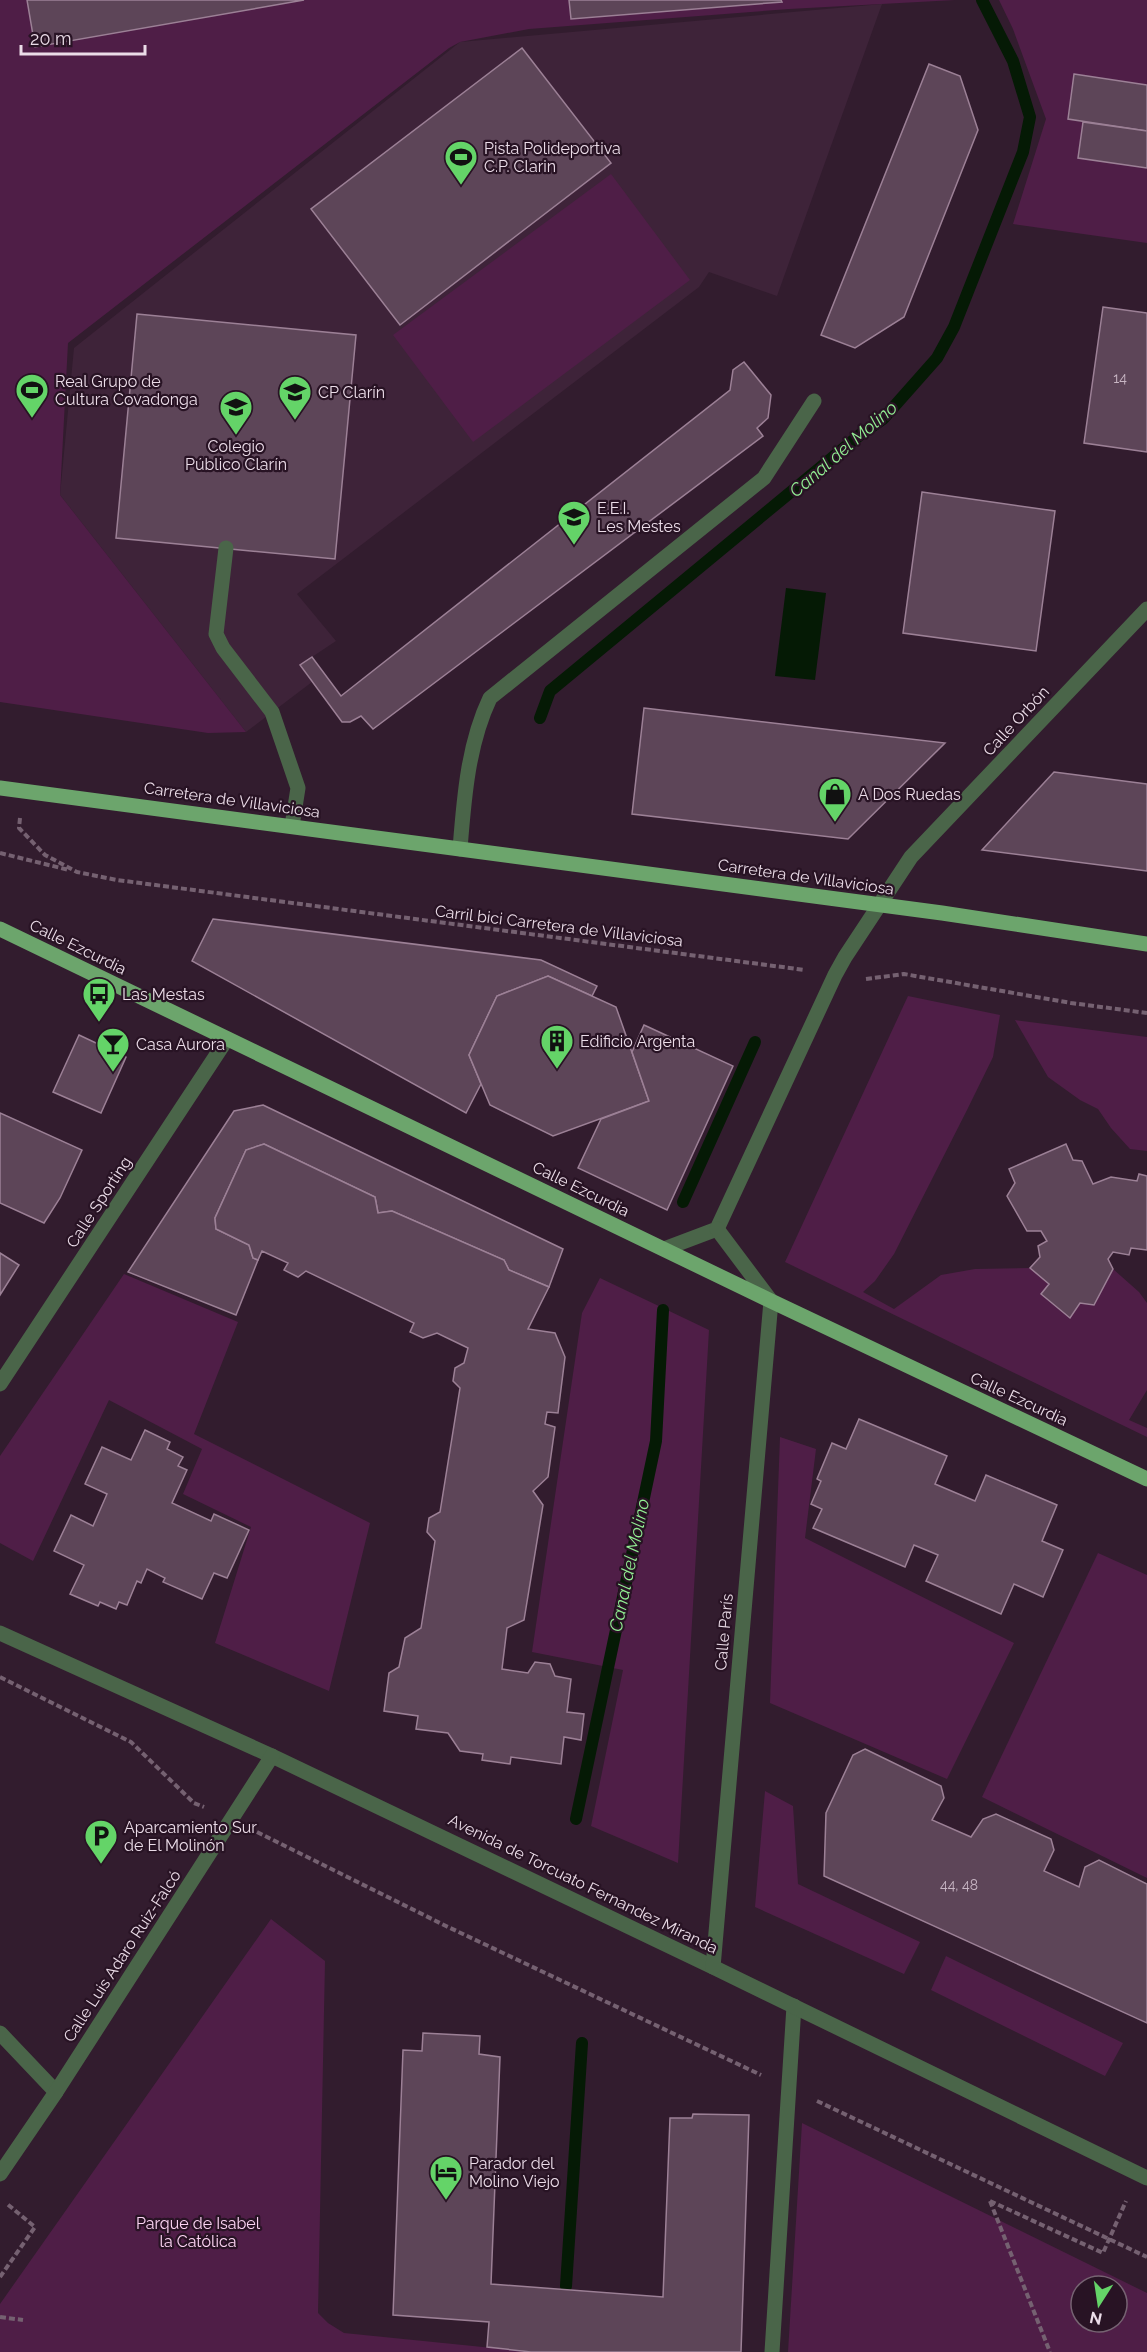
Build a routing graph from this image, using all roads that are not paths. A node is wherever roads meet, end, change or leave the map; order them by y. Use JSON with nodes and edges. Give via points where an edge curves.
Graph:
{"nodes":[{"id":1,"x":814,"y":401,"type":"dead end"},
{"id":2,"x":226,"y":548,"type":"dead end"},
{"id":3,"x":1147,"y":609,"type":"edge"},
{"id":4,"x":0,"y":788,"type":"edge"},
{"id":5,"x":292,"y":826,"type":"junction"},
{"id":6,"x":459,"y":849,"type":"junction"},
{"id":7,"x":879,"y":905,"type":"junction"},
{"id":8,"x":0,"y":930,"type":"edge"},
{"id":9,"x":1147,"y":944,"type":"edge"},
{"id":10,"x":227,"y":1039,"type":"junction"},
{"id":11,"x":717,"y":1229,"type":"junction"},
{"id":12,"x":664,"y":1249,"type":"junction"},
{"id":13,"x":771,"y":1301,"type":"junction"},
{"id":14,"x":0,"y":1384,"type":"edge"},
{"id":15,"x":1147,"y":1479,"type":"edge"},
{"id":16,"x":0,"y":1626,"type":"edge"},
{"id":17,"x":0,"y":1633,"type":"edge"},
{"id":18,"x":33,"y":1648,"type":"junction"},
{"id":19,"x":272,"y":1755,"type":"junction"},
{"id":20,"x":713,"y":1966,"type":"junction"},
{"id":21,"x":794,"y":2006,"type":"junction"},
{"id":22,"x":0,"y":2033,"type":"edge"},
{"id":23,"x":56,"y":2092,"type":"junction"},
{"id":24,"x":0,"y":2174,"type":"edge"},
{"id":25,"x":1142,"y":2175,"type":"edge"},
{"id":26,"x":772,"y":2352,"type":"edge"}],
"edges":[{"from":1,"to":6,"type":"street","via":[[764,478],[490,698],[472,753]]},
{"from":2,"to":5,"type":"street","via":[[216,634],[272,712],[298,788]]},
{"from":3,"to":7,"type":"street","name":"Calle Orbón","via":[[911,857]]},
{"from":4,"to":5,"type":"main road","name":"Carretera de Villaviciosa"},
{"from":5,"to":6,"type":"main road","name":"Carretera de Villaviciosa"},
{"from":6,"to":7,"type":"main road","name":"Carretera de Villaviciosa"},
{"from":7,"to":9,"type":"main road","name":"Carretera de Villaviciosa"},
{"from":7,"to":11,"type":"street","name":"Calle Orbón","via":[[835,975]]},
{"from":8,"to":10,"type":"main road","name":"Calle Ezcurdia"},
{"from":10,"to":12,"type":"main road","name":"Calle Ezcurdia"},
{"from":10,"to":14,"type":"street","name":"Calle Sporting"},
{"from":11,"to":12,"type":"street"},
{"from":11,"to":13,"type":"street"},
{"from":12,"to":13,"type":"main road","name":"Calle Ezcurdia"},
{"from":13,"to":15,"type":"main road","name":"Calle Ezcurdia"},
{"from":13,"to":20,"type":"street","name":"Calle París"},
{"from":16,"to":18,"type":"street"},
{"from":17,"to":18,"type":"street","name":"Avenida de Torcuato Fernandez Miranda"},
{"from":18,"to":19,"type":"street","name":"Avenida de Torcuato Fernandez Miranda"},
{"from":19,"to":20,"type":"street","name":"Avenida de Torcuato Fernandez Miranda"},
{"from":19,"to":23,"type":"street","name":"Calle Luis Adaro Ruiz-Falcó"},
{"from":20,"to":21,"type":"street","name":"Avenida de Torcuato Fernandez Miranda"},
{"from":21,"to":25,"type":"street","name":"Avenida de Torcuato Fernandez Miranda"},
{"from":21,"to":26,"type":"street"},
{"from":22,"to":23,"type":"street"},
{"from":23,"to":24,"type":"street","name":"Calle Luis Adaro Ruiz-Falcó"}]}
